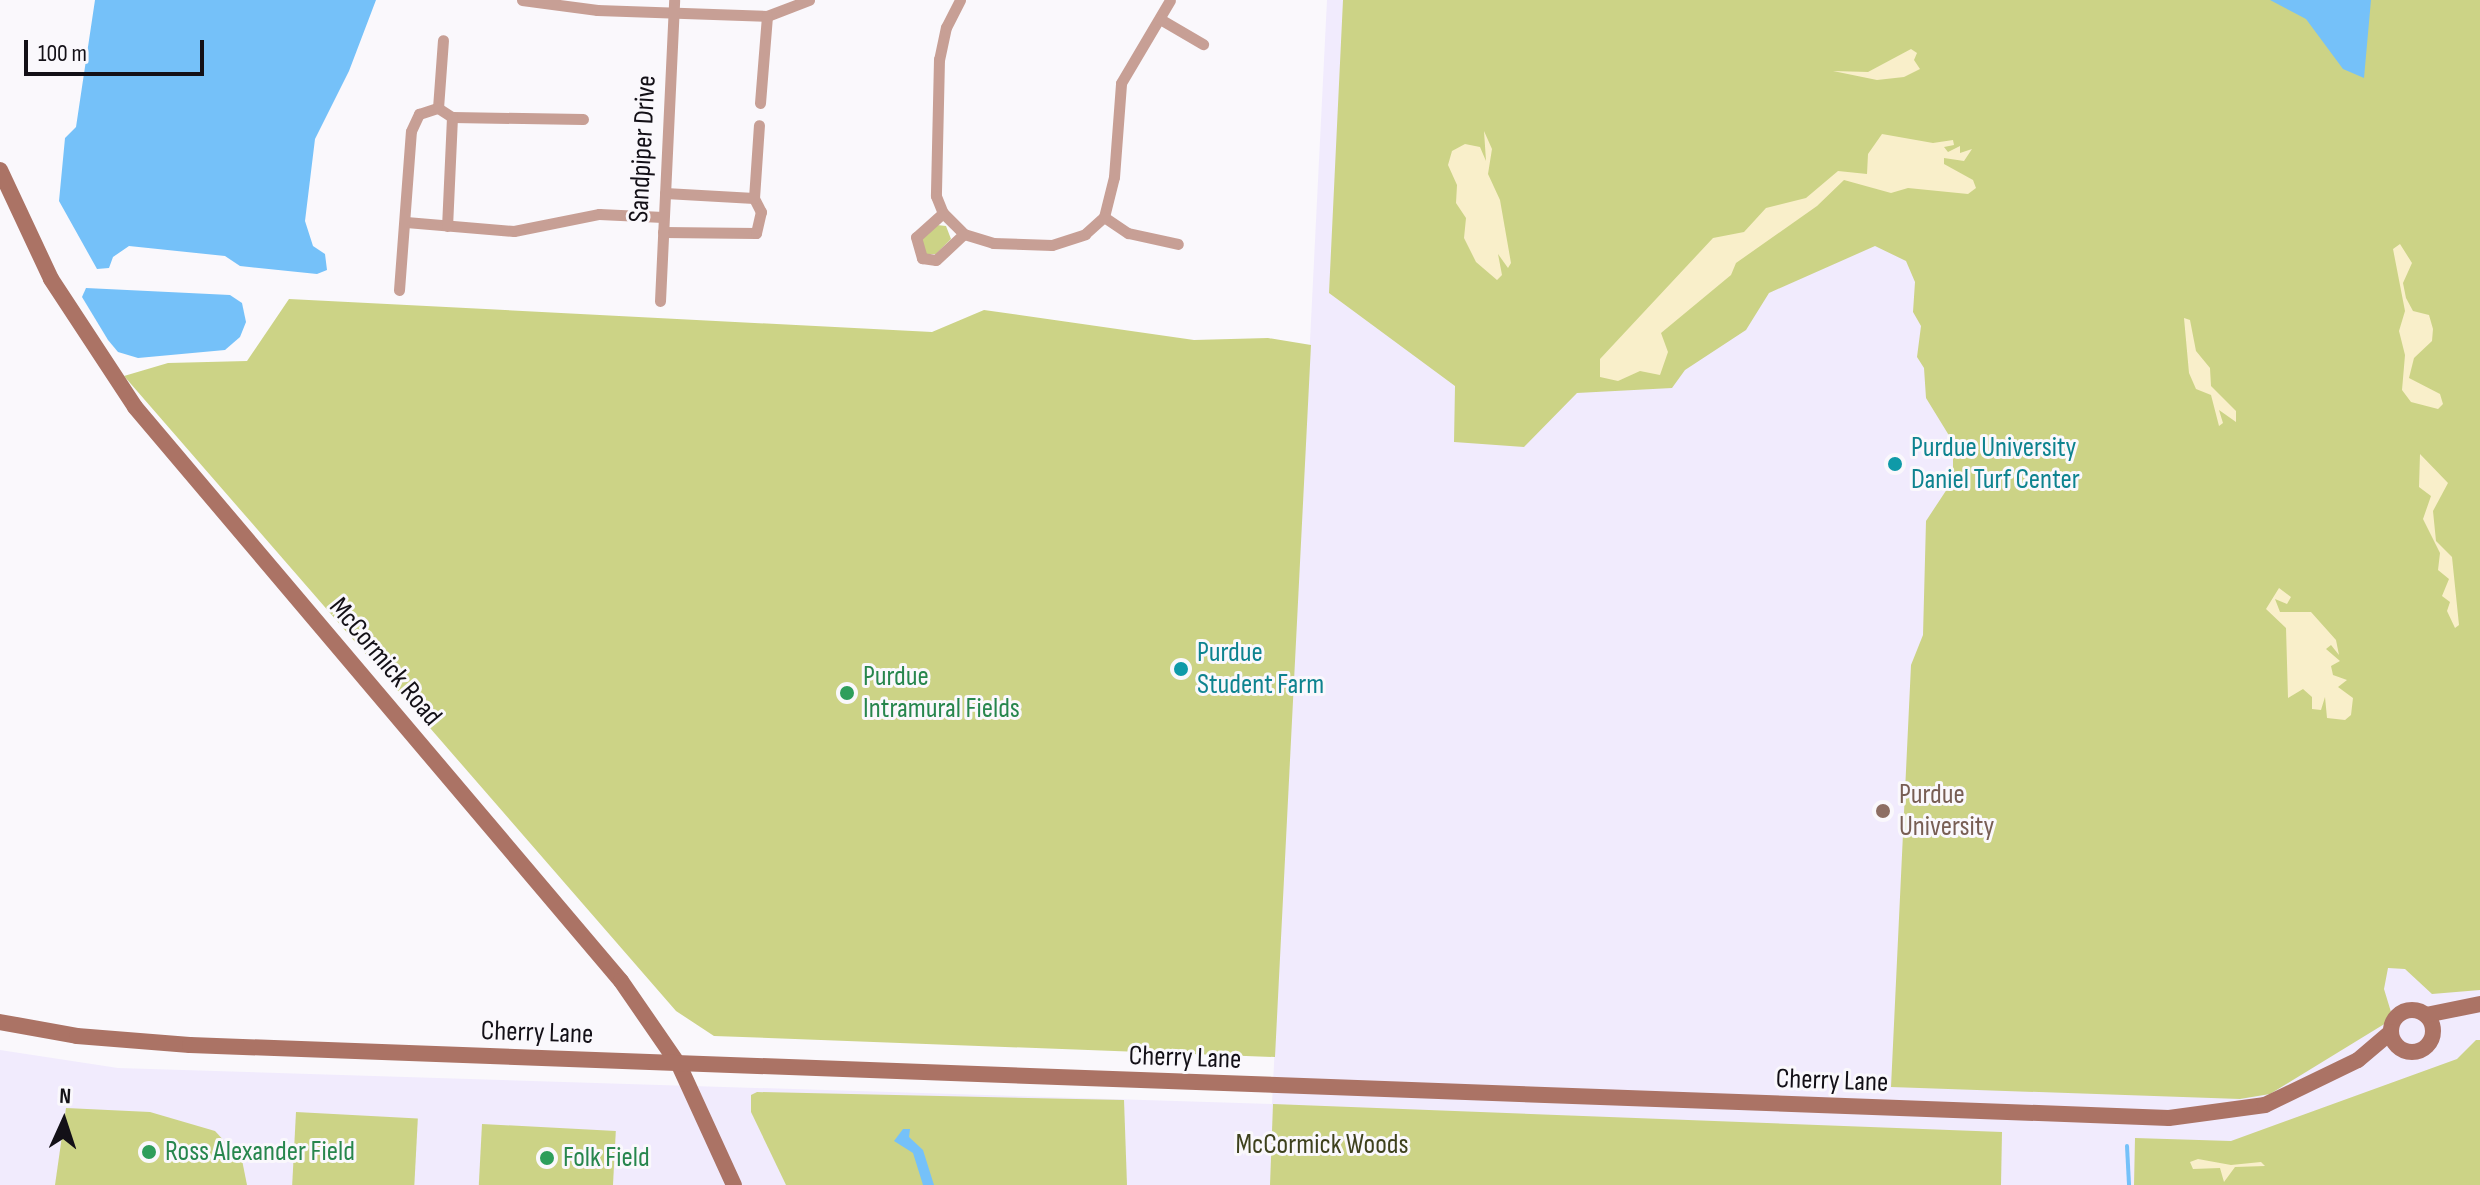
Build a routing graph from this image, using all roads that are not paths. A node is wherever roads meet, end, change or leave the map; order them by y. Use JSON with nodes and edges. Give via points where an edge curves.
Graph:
{"nodes":[{"id":1,"x":522,"y":0,"type":"edge"},
{"id":2,"x":809,"y":0,"type":"edge"},
{"id":3,"x":960,"y":0,"type":"edge"},
{"id":4,"x":1170,"y":0,"type":"edge"},
{"id":5,"x":674,"y":6,"type":"edge"},
{"id":6,"x":767,"y":16,"type":"junction"},
{"id":7,"x":1160,"y":19,"type":"junction"},
{"id":8,"x":443,"y":40,"type":"dead end"},
{"id":9,"x":1203,"y":44,"type":"dead end"},
{"id":10,"x":760,"y":103,"type":"dead end"},
{"id":11,"x":438,"y":108,"type":"junction"},
{"id":12,"x":452,"y":117,"type":"junction"},
{"id":13,"x":583,"y":119,"type":"dead end"},
{"id":14,"x":759,"y":125,"type":"dead end"},
{"id":15,"x":0,"y":170,"type":"edge"},
{"id":16,"x":665,"y":193,"type":"junction"},
{"id":17,"x":754,"y":198,"type":"junction"},
{"id":18,"x":943,"y":213,"type":"junction"},
{"id":19,"x":663,"y":217,"type":"junction"},
{"id":20,"x":1104,"y":217,"type":"junction"},
{"id":21,"x":406,"y":222,"type":"junction"},
{"id":22,"x":447,"y":226,"type":"junction"},
{"id":23,"x":663,"y":232,"type":"junction"},
{"id":24,"x":964,"y":234,"type":"junction"},
{"id":25,"x":1178,"y":244,"type":"dead end"},
{"id":26,"x":399,"y":290,"type":"dead end"},
{"id":27,"x":660,"y":301,"type":"dead end"},
{"id":28,"x":2480,"y":1004,"type":"edge"},
{"id":29,"x":2480,"y":1011,"type":"edge"},
{"id":30,"x":0,"y":1022,"type":"edge"},
{"id":31,"x":2430,"y":1023,"type":"junction"},
{"id":32,"x":2395,"y":1039,"type":"junction"},
{"id":33,"x":679,"y":1065,"type":"junction"},
{"id":34,"x":734,"y":1185,"type":"edge"}],
"edges":[{"from":1,"to":5,"type":"street","via":[[562,8]]},
{"from":2,"to":6,"type":"street"},
{"from":3,"to":18,"type":"street","via":[[946,27],[939,59],[933,180]]},
{"from":4,"to":7,"type":"street"},
{"from":5,"to":6,"type":"street"},
{"from":5,"to":16,"type":"street","name":"Sandpiper Drive"},
{"from":6,"to":10,"type":"street"},
{"from":7,"to":9,"type":"street"},
{"from":7,"to":20,"type":"street","via":[[1121,83],[1114,177]]},
{"from":8,"to":11,"type":"street"},
{"from":11,"to":12,"type":"street"},
{"from":11,"to":21,"type":"street","via":[[419,114],[411,131]]},
{"from":12,"to":13,"type":"street"},
{"from":12,"to":22,"type":"street"},
{"from":14,"to":17,"type":"street"},
{"from":15,"to":33,"type":"street","name":"McCormick Road","via":[[51,279],[135,407],[621,981]]},
{"from":16,"to":17,"type":"street"},
{"from":16,"to":19,"type":"street","name":"Sandpiper Drive"},
{"from":17,"to":23,"type":"street","via":[[761,224],[749,237]]},
{"from":18,"to":24,"type":"street"},
{"from":18,"to":24,"type":"street","via":[[916,237],[922,258],[936,260]]},
{"from":19,"to":22,"type":"street","via":[[599,214],[514,231]]},
{"from":19,"to":23,"type":"street","name":"Sandpiper Drive"},
{"from":20,"to":24,"type":"street","via":[[1085,234],[1052,245],[993,243]]},
{"from":20,"to":25,"type":"street","via":[[1128,233]]},
{"from":21,"to":22,"type":"street"},
{"from":21,"to":26,"type":"street"},
{"from":23,"to":27,"type":"street","name":"Sandpiper Drive"},
{"from":28,"to":31,"type":"street"},
{"from":29,"to":31,"type":"street"},
{"from":30,"to":33,"type":"street","name":"Cherry Lane","via":[[177,1045]]},
{"from":31,"to":32,"type":"street","via":[[2423,1048],[2411,1051]]},
{"from":31,"to":32,"type":"street","via":[[2404,1011],[2394,1019]]},
{"from":32,"to":33,"type":"street","name":"Cherry Lane","via":[[2265,1105],[2169,1118]]},
{"from":33,"to":34,"type":"street","name":"McCormick Road"}]}
